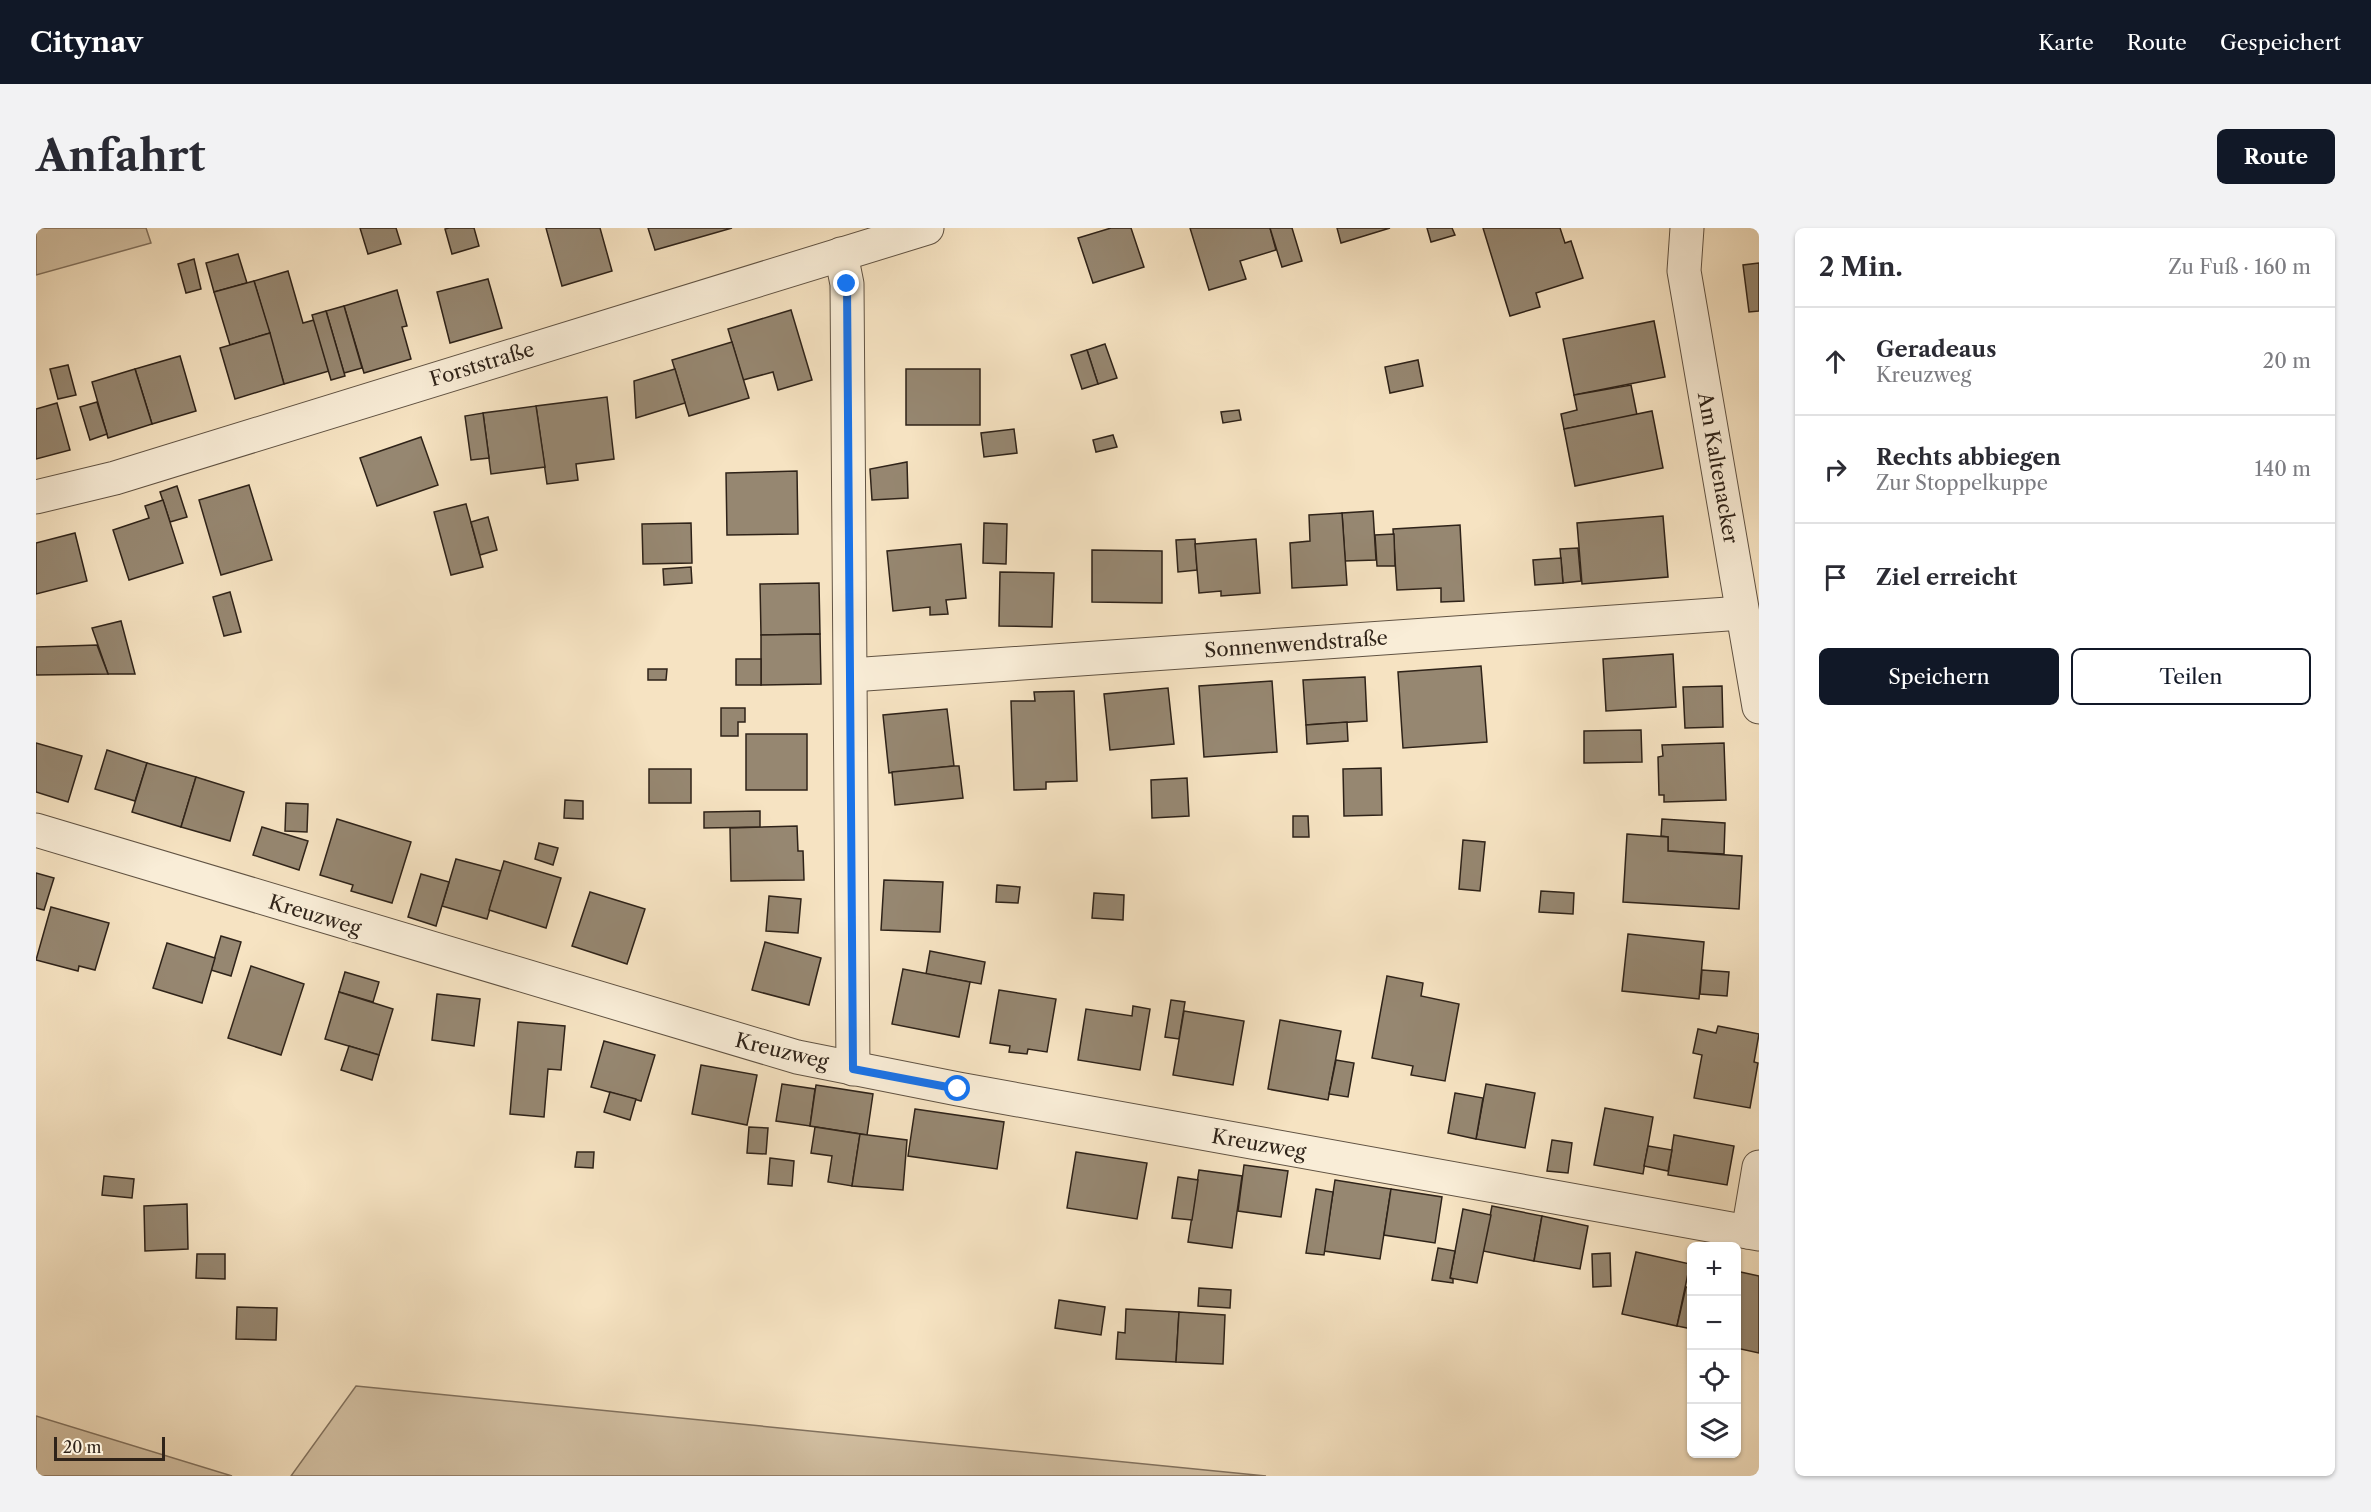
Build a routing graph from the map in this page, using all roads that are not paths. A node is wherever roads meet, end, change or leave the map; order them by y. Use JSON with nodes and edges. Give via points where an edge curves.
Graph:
{"nodes":[{"id":1,"x":927,"y":228,"type":"edge"},
{"id":2,"x":1687,"y":228,"type":"edge"},
{"id":3,"x":841,"y":254,"type":"junction"},
{"id":4,"x":36,"y":497,"type":"edge"},
{"id":5,"x":1742,"y":613,"type":"junction"},
{"id":6,"x":850,"y":675,"type":"junction"},
{"id":7,"x":1759,"y":707,"type":"edge"},
{"id":8,"x":36,"y":830,"type":"edge"},
{"id":9,"x":853,"y":1069,"type":"junction"},
{"id":10,"x":1759,"y":1167,"type":"edge"},
{"id":11,"x":1754,"y":1233,"type":"edge"}],
"edges":[{"from":1,"to":3,"type":"street","name":"Forststraße"},
{"from":2,"to":5,"type":"street","name":"Am Kaltenacker","via":[[1684,271]]},
{"from":3,"to":4,"type":"street","name":"Forststraße","via":[[115,477]]},
{"from":3,"to":6,"type":"street","via":[[847,284]]},
{"from":5,"to":6,"type":"street","name":"Sonnenwendstraße"},
{"from":5,"to":7,"type":"street","name":"Am Kaltenacker"},
{"from":6,"to":9,"type":"street"},
{"from":8,"to":9,"type":"street","name":"Kreuzweg","via":[[710,1033]]},
{"from":9,"to":11,"type":"street","name":"Kreuzweg"},
{"from":10,"to":11,"type":"street"}]}
